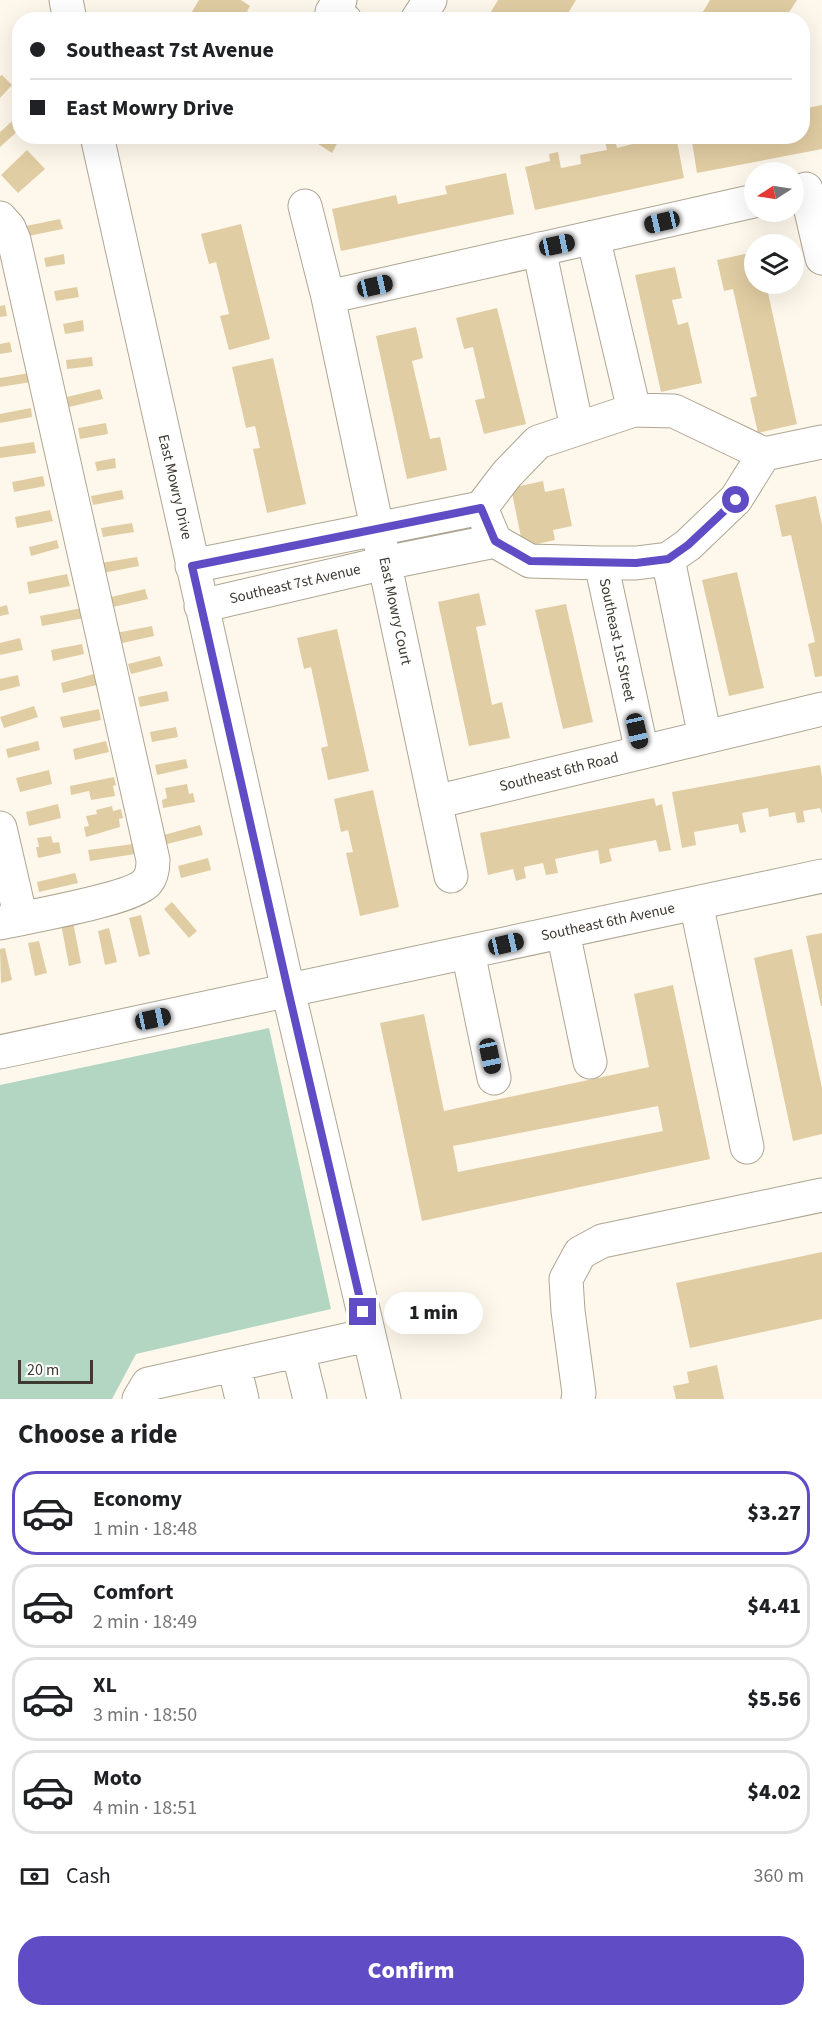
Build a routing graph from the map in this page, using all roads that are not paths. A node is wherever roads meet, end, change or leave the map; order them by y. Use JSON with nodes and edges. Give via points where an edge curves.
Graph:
{"nodes":[{"id":1,"x":99,"y":144,"type":"edge"},
{"id":2,"x":807,"y":189,"type":"edge"},
{"id":3,"x":744,"y":203,"type":"edge"},
{"id":4,"x":304,"y":206,"type":"dead end"},
{"id":5,"x":0,"y":218,"type":"edge"},
{"id":6,"x":593,"y":237,"type":"junction"},
{"id":7,"x":538,"y":249,"type":"junction"},
{"id":8,"x":822,"y":258,"type":"edge"},
{"id":9,"x":328,"y":297,"type":"junction"},
{"id":10,"x":634,"y":410,"type":"junction"},
{"id":11,"x":578,"y":429,"type":"junction"},
{"id":12,"x":822,"y":442,"type":"edge"},
{"id":13,"x":764,"y":454,"type":"junction"},
{"id":14,"x":481,"y":508,"type":"junction"},
{"id":15,"x":378,"y":528,"type":"junction"},
{"id":16,"x":495,"y":541,"type":"junction"},
{"id":17,"x":668,"y":559,"type":"junction"},
{"id":18,"x":385,"y":563,"type":"junction"},
{"id":19,"x":601,"y":563,"type":"junction"},
{"id":20,"x":192,"y":566,"type":"junction"},
{"id":21,"x":201,"y":606,"type":"junction"},
{"id":22,"x":822,"y":709,"type":"edge"},
{"id":23,"x":705,"y":737,"type":"junction"},
{"id":24,"x":642,"y":752,"type":"junction"},
{"id":25,"x":435,"y":802,"type":"junction"},
{"id":26,"x":0,"y":828,"type":"edge"},
{"id":27,"x":451,"y":876,"type":"dead end"},
{"id":28,"x":822,"y":876,"type":"edge"},
{"id":29,"x":696,"y":903,"type":"junction"},
{"id":30,"x":11,"y":921,"type":"edge"},
{"id":31,"x":563,"y":932,"type":"junction"},
{"id":32,"x":468,"y":952,"type":"junction"},
{"id":33,"x":288,"y":990,"type":"junction"},
{"id":34,"x":0,"y":1052,"type":"edge"},
{"id":35,"x":590,"y":1062,"type":"dead end"},
{"id":36,"x":494,"y":1078,"type":"dead end"},
{"id":37,"x":747,"y":1147,"type":"dead end"},
{"id":38,"x":822,"y":1195,"type":"edge"},
{"id":39,"x":369,"y":1335,"type":"junction"},
{"id":40,"x":298,"y":1351,"type":"junction"},
{"id":41,"x":234,"y":1365,"type":"junction"},
{"id":42,"x":139,"y":1399,"type":"edge"},
{"id":43,"x":242,"y":1399,"type":"edge"},
{"id":44,"x":310,"y":1399,"type":"edge"},
{"id":45,"x":384,"y":1399,"type":"edge"},
{"id":46,"x":578,"y":1399,"type":"edge"}],
"edges":[{"from":1,"to":20,"type":"street","name":"East Mowry Drive"},
{"from":2,"to":8,"type":"street"},
{"from":3,"to":6,"type":"street"},
{"from":4,"to":9,"type":"street","name":"East Mowry Court"},
{"from":5,"to":30,"type":"street","via":[[14,240],[153,860],[147,883],[133,892]]},
{"from":6,"to":7,"type":"street"},
{"from":6,"to":10,"type":"street"},
{"from":7,"to":9,"type":"street"},
{"from":7,"to":11,"type":"street"},
{"from":9,"to":15,"type":"street","name":"East Mowry Court"},
{"from":10,"to":11,"type":"street"},
{"from":10,"to":13,"type":"street","via":[[674,411]]},
{"from":11,"to":14,"type":"street","via":[[538,442]]},
{"from":12,"to":13,"type":"street"},
{"from":13,"to":17,"type":"street","via":[[736,500]]},
{"from":14,"to":15,"type":"street"},
{"from":14,"to":16,"type":"street"},
{"from":15,"to":18,"type":"street","name":"East Mowry Court"},
{"from":15,"to":20,"type":"street"},
{"from":16,"to":18,"type":"street","name":"Southeast 7st Avenue"},
{"from":16,"to":19,"type":"street","via":[[530,561]]},
{"from":17,"to":19,"type":"street"},
{"from":17,"to":23,"type":"street"},
{"from":18,"to":21,"type":"street","name":"Southeast 7st Avenue"},
{"from":18,"to":25,"type":"street","name":"East Mowry Court"},
{"from":19,"to":24,"type":"street","name":"Southeast 1st Street"},
{"from":20,"to":21,"type":"street","name":"East Mowry Drive"},
{"from":21,"to":33,"type":"street","name":"East Mowry Drive"},
{"from":22,"to":23,"type":"street","name":"Southeast 6th Road"},
{"from":23,"to":24,"type":"street","name":"Southeast 6th Road"},
{"from":24,"to":25,"type":"street","name":"Southeast 6th Road"},
{"from":25,"to":27,"type":"street","name":"East Mowry Court"},
{"from":26,"to":30,"type":"street"},
{"from":28,"to":29,"type":"street","name":"Southeast 6th Avenue"},
{"from":29,"to":31,"type":"street","name":"Southeast 6th Avenue"},
{"from":29,"to":37,"type":"street"},
{"from":31,"to":32,"type":"street","name":"Southeast 6th Avenue"},
{"from":31,"to":35,"type":"street"},
{"from":32,"to":33,"type":"street","name":"Southeast 6th Avenue"},
{"from":32,"to":36,"type":"street"},
{"from":33,"to":34,"type":"street","name":"Southeast 6th Avenue"},
{"from":33,"to":39,"type":"street","name":"East Mowry Drive"},
{"from":38,"to":46,"type":"street","via":[[602,1241],[580,1253],[566,1279]]},
{"from":39,"to":40,"type":"street"},
{"from":39,"to":45,"type":"street","name":"East Mowry Drive"},
{"from":40,"to":41,"type":"street"},
{"from":40,"to":44,"type":"street"},
{"from":41,"to":42,"type":"street","via":[[148,1384]]},
{"from":41,"to":43,"type":"street"}]}
